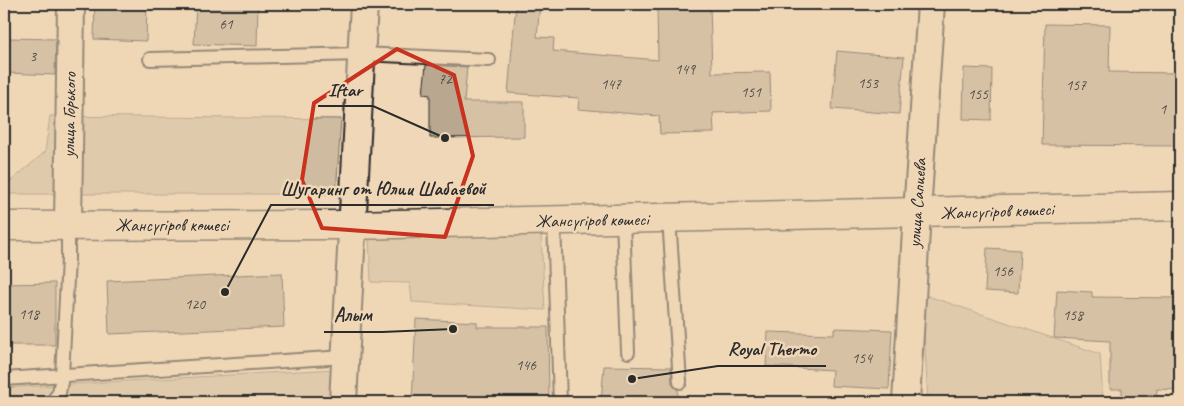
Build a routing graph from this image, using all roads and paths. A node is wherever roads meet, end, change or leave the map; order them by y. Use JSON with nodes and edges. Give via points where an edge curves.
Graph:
{"nodes":[{"id":1,"x":71,"y":4,"type":"edge"},
{"id":2,"x":364,"y":4,"type":"edge"},
{"id":3,"x":931,"y":4,"type":"edge"},
{"id":4,"x":362,"y":54,"type":"junction"},
{"id":5,"x":150,"y":60,"type":"dead end"},
{"id":6,"x":489,"y":60,"type":"dead end"},
{"id":7,"x":1180,"y":206,"type":"edge"},
{"id":8,"x":916,"y":213,"type":"junction"},
{"id":9,"x":670,"y":218,"type":"junction"},
{"id":10,"x":624,"y":219,"type":"junction"},
{"id":11,"x":554,"y":220,"type":"junction"},
{"id":12,"x":352,"y":225,"type":"junction"},
{"id":13,"x":4,"y":226,"type":"edge"},
{"id":14,"x":68,"y":226,"type":"junction"},
{"id":15,"x":628,"y":352,"type":"dead end"},
{"id":16,"x":345,"y":357,"type":"junction"},
{"id":17,"x":62,"y":376,"type":"junction"},
{"id":18,"x":4,"y":378,"type":"edge"},
{"id":19,"x":680,"y":382,"type":"dead end"},
{"id":20,"x":52,"y":402,"type":"edge"},
{"id":21,"x":343,"y":402,"type":"edge"},
{"id":22,"x":560,"y":402,"type":"edge"},
{"id":23,"x":906,"y":402,"type":"edge"}],
"edges":[{"from":1,"to":14,"type":"street","name":"улица Горького"},
{"from":2,"to":4,"type":"street"},
{"from":3,"to":8,"type":"street","name":"улица Сапиева"},
{"from":4,"to":5,"type":"lane"},
{"from":4,"to":6,"type":"lane"},
{"from":4,"to":12,"type":"street"},
{"from":7,"to":8,"type":"main road","name":"Жансүгіров көшесі"},
{"from":8,"to":9,"type":"main road","name":"Жансүгіров көшесі"},
{"from":8,"to":23,"type":"street","name":"улица Сапиева"},
{"from":9,"to":10,"type":"main road","name":"Жансүгіров көшесі"},
{"from":9,"to":19,"type":"lane"},
{"from":10,"to":11,"type":"main road","name":"Жансүгіров көшесі"},
{"from":10,"to":15,"type":"lane"},
{"from":11,"to":12,"type":"main road","name":"Жансүгіров көшесі"},
{"from":11,"to":22,"type":"lane"},
{"from":12,"to":14,"type":"main road","name":"Жансүгіров көшесі"},
{"from":12,"to":16,"type":"street"},
{"from":13,"to":14,"type":"main road","name":"Жансүгіров көшесі"},
{"from":14,"to":17,"type":"lane"},
{"from":16,"to":17,"type":"lane"},
{"from":16,"to":21,"type":"street"},
{"from":17,"to":18,"type":"lane"},
{"from":17,"to":20,"type":"lane"}]}
